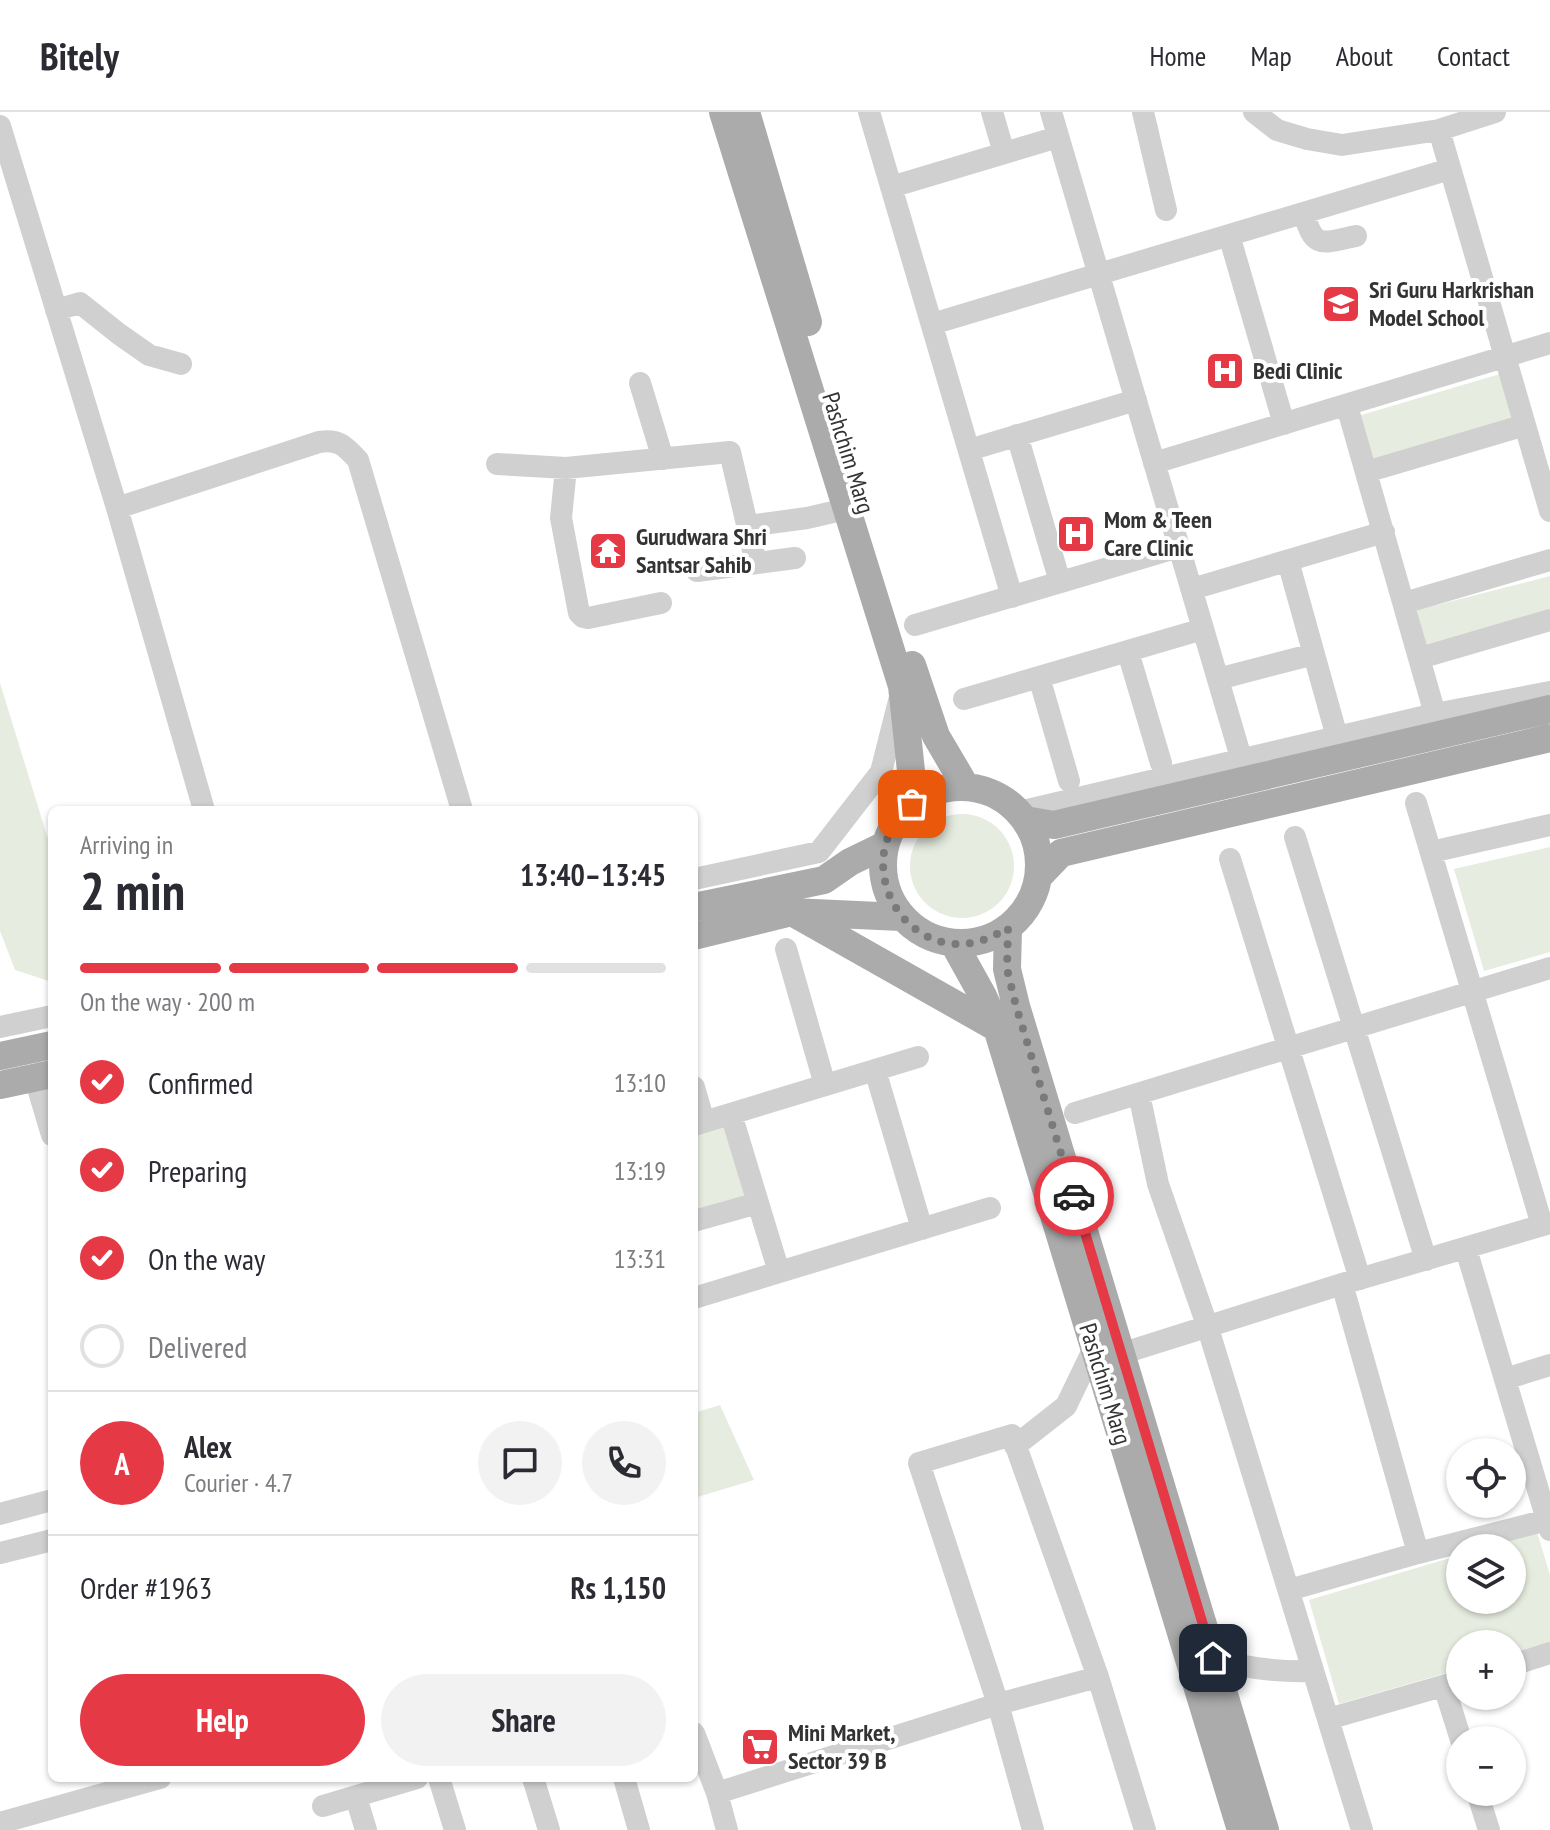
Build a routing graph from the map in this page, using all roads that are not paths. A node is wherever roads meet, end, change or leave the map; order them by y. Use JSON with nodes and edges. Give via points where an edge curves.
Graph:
{"nodes":[{"id":1,"x":723,"y":112,"type":"edge"},
{"id":2,"x":746,"y":112,"type":"edge"},
{"id":3,"x":869,"y":112,"type":"edge"},
{"id":4,"x":992,"y":112,"type":"edge"},
{"id":5,"x":1051,"y":112,"type":"edge"},
{"id":6,"x":1143,"y":112,"type":"edge"},
{"id":7,"x":1254,"y":112,"type":"edge"},
{"id":8,"x":1495,"y":112,"type":"edge"},
{"id":9,"x":0,"y":126,"type":"edge"},
{"id":10,"x":1439,"y":130,"type":"junction"},
{"id":11,"x":1058,"y":137,"type":"junction"},
{"id":12,"x":1004,"y":153,"type":"junction"},
{"id":13,"x":1450,"y":169,"type":"junction"},
{"id":14,"x":891,"y":187,"type":"junction"},
{"id":15,"x":1166,"y":210,"type":"dead end"},
{"id":16,"x":1304,"y":213,"type":"junction"},
{"id":17,"x":1229,"y":235,"type":"junction"},
{"id":18,"x":1356,"y":236,"type":"dead end"},
{"id":19,"x":1099,"y":274,"type":"junction"},
{"id":20,"x":56,"y":310,"type":"junction"},
{"id":21,"x":932,"y":324,"type":"junction"},
{"id":22,"x":1550,"y":343,"type":"edge"},
{"id":23,"x":1505,"y":358,"type":"junction"},
{"id":24,"x":181,"y":364,"type":"dead end"},
{"id":25,"x":640,"y":383,"type":"dead end"},
{"id":26,"x":1136,"y":400,"type":"junction"},
{"id":27,"x":1347,"y":406,"type":"junction"},
{"id":28,"x":1284,"y":424,"type":"junction"},
{"id":29,"x":1525,"y":425,"type":"junction"},
{"id":30,"x":1017,"y":435,"type":"junction"},
{"id":31,"x":969,"y":450,"type":"junction"},
{"id":32,"x":663,"y":459,"type":"junction"},
{"id":33,"x":1154,"y":463,"type":"junction"},
{"id":34,"x":497,"y":464,"type":"dead end"},
{"id":35,"x":566,"y":468,"type":"junction"},
{"id":36,"x":1366,"y":472,"type":"junction"},
{"id":37,"x":117,"y":508,"type":"junction"},
{"id":38,"x":846,"y":509,"type":"junction"},
{"id":39,"x":1550,"y":511,"type":"edge"},
{"id":40,"x":748,"y":526,"type":"junction"},
{"id":41,"x":1384,"y":532,"type":"junction"},
{"id":42,"x":1179,"y":547,"type":"junction"},
{"id":43,"x":795,"y":558,"type":"dead end"},
{"id":44,"x":1550,"y":560,"type":"edge"},
{"id":45,"x":1288,"y":561,"type":"junction"},
{"id":46,"x":756,"y":563,"type":"junction"},
{"id":47,"x":697,"y":571,"type":"dead end"},
{"id":48,"x":1060,"y":582,"type":"junction"},
{"id":49,"x":1192,"y":589,"type":"junction"},
{"id":50,"x":1012,"y":597,"type":"junction"},
{"id":51,"x":661,"y":603,"type":"dead end"},
{"id":52,"x":1404,"y":603,"type":"junction"},
{"id":53,"x":1550,"y":620,"type":"edge"},
{"id":54,"x":915,"y":625,"type":"dead end"},
{"id":55,"x":1203,"y":629,"type":"junction"},
{"id":56,"x":1128,"y":652,"type":"junction"},
{"id":57,"x":1314,"y":654,"type":"junction"},
{"id":58,"x":1420,"y":658,"type":"junction"},
{"id":59,"x":1039,"y":677,"type":"junction"},
{"id":60,"x":1218,"y":679,"type":"junction"},
{"id":61,"x":902,"y":686,"type":"junction"},
{"id":62,"x":1550,"y":692,"type":"edge"},
{"id":63,"x":964,"y":699,"type":"dead end"},
{"id":64,"x":1550,"y":709,"type":"edge"},
{"id":65,"x":1435,"y":714,"type":"junction"},
{"id":66,"x":1337,"y":737,"type":"junction"},
{"id":67,"x":1550,"y":738,"type":"edge"},
{"id":68,"x":1239,"y":751,"type":"dead end"},
{"id":69,"x":1161,"y":763,"type":"dead end"},
{"id":70,"x":1069,"y":781,"type":"dead end"},
{"id":71,"x":966,"y":787,"type":"junction"},
{"id":72,"x":1416,"y":803,"type":"dead end"},
{"id":73,"x":912,"y":804,"type":"junction"},
{"id":74,"x":203,"y":806,"type":"edge"},
{"id":75,"x":461,"y":806,"type":"edge"},
{"id":76,"x":1022,"y":816,"type":"junction"},
{"id":77,"x":1550,"y":825,"type":"edge"},
{"id":78,"x":1295,"y":837,"type":"dead end"},
{"id":79,"x":885,"y":845,"type":"junction"},
{"id":80,"x":819,"y":852,"type":"junction"},
{"id":81,"x":1431,"y":852,"type":"junction"},
{"id":82,"x":1230,"y":859,"type":"dead end"},
{"id":83,"x":1039,"y":876,"type":"junction"},
{"id":84,"x":698,"y":878,"type":"edge"},
{"id":85,"x":770,"y":891,"type":"junction"},
{"id":86,"x":698,"y":906,"type":"edge"},
{"id":87,"x":792,"y":912,"type":"junction"},
{"id":88,"x":901,"y":917,"type":"junction"},
{"id":89,"x":1008,"y":928,"type":"junction"},
{"id":90,"x":698,"y":935,"type":"edge"},
{"id":91,"x":954,"y":944,"type":"junction"},
{"id":92,"x":786,"y":949,"type":"dead end"},
{"id":93,"x":1550,"y":968,"type":"edge"},
{"id":94,"x":1472,"y":992,"type":"junction"},
{"id":95,"x":48,"y":1017,"type":"edge"},
{"id":96,"x":0,"y":1027,"type":"edge"},
{"id":97,"x":997,"y":1028,"type":"junction"},
{"id":98,"x":1354,"y":1028,"type":"junction"},
{"id":99,"x":48,"y":1046,"type":"edge"},
{"id":100,"x":1289,"y":1048,"type":"junction"},
{"id":101,"x":0,"y":1056,"type":"edge"},
{"id":102,"x":918,"y":1057,"type":"dead end"},
{"id":103,"x":875,"y":1070,"type":"junction"},
{"id":104,"x":44,"y":1076,"type":"edge"},
{"id":105,"x":0,"y":1085,"type":"edge"},
{"id":106,"x":825,"y":1085,"type":"junction"},
{"id":107,"x":1139,"y":1094,"type":"junction"},
{"id":108,"x":48,"y":1106,"type":"edge"},
{"id":109,"x":1075,"y":1113,"type":"dead end"},
{"id":110,"x":731,"y":1114,"type":"junction"},
{"id":111,"x":699,"y":1124,"type":"edge"},
{"id":112,"x":758,"y":1203,"type":"junction"},
{"id":113,"x":990,"y":1208,"type":"dead end"},
{"id":114,"x":698,"y":1220,"type":"edge"},
{"id":115,"x":1546,"y":1224,"type":"edge"},
{"id":116,"x":922,"y":1229,"type":"junction"},
{"id":117,"x":1466,"y":1249,"type":"junction"},
{"id":118,"x":1426,"y":1260,"type":"junction"},
{"id":119,"x":779,"y":1272,"type":"junction"},
{"id":120,"x":1351,"y":1281,"type":"junction"},
{"id":121,"x":698,"y":1297,"type":"edge"},
{"id":122,"x":1207,"y":1325,"type":"junction"},
{"id":123,"x":1094,"y":1348,"type":"junction"},
{"id":124,"x":1133,"y":1350,"type":"dead end"},
{"id":125,"x":1550,"y":1365,"type":"edge"},
{"id":126,"x":1505,"y":1379,"type":"junction"},
{"id":127,"x":1015,"y":1446,"type":"junction"},
{"id":128,"x":48,"y":1501,"type":"edge"},
{"id":129,"x":0,"y":1514,"type":"edge"},
{"id":130,"x":1548,"y":1525,"type":"edge"},
{"id":131,"x":48,"y":1541,"type":"edge"},
{"id":132,"x":0,"y":1553,"type":"edge"},
{"id":133,"x":1418,"y":1553,"type":"junction"},
{"id":134,"x":1289,"y":1590,"type":"junction"},
{"id":135,"x":1550,"y":1653,"type":"edge"},
{"id":136,"x":1213,"y":1658,"type":"junction"},
{"id":137,"x":1526,"y":1661,"type":"edge"},
{"id":138,"x":1313,"y":1671,"type":"junction"},
{"id":139,"x":1098,"y":1677,"type":"junction"},
{"id":140,"x":1446,"y":1686,"type":"edge"},
{"id":141,"x":998,"y":1704,"type":"junction"},
{"id":142,"x":1328,"y":1719,"type":"junction"},
{"id":143,"x":698,"y":1743,"type":"edge"},
{"id":144,"x":146,"y":1782,"type":"edge"},
{"id":145,"x":404,"y":1782,"type":"edge"},
{"id":146,"x":440,"y":1782,"type":"edge"},
{"id":147,"x":534,"y":1782,"type":"edge"},
{"id":148,"x":625,"y":1782,"type":"edge"},
{"id":149,"x":717,"y":1793,"type":"junction"},
{"id":150,"x":356,"y":1797,"type":"junction"},
{"id":151,"x":323,"y":1806,"type":"dead end"},
{"id":152,"x":1481,"y":1806,"type":"edge"},
{"id":153,"x":0,"y":1823,"type":"edge"},
{"id":154,"x":366,"y":1830,"type":"edge"},
{"id":155,"x":455,"y":1830,"type":"edge"},
{"id":156,"x":549,"y":1830,"type":"edge"},
{"id":157,"x":639,"y":1830,"type":"edge"},
{"id":158,"x":727,"y":1830,"type":"edge"},
{"id":159,"x":1033,"y":1830,"type":"edge"},
{"id":160,"x":1145,"y":1830,"type":"edge"},
{"id":161,"x":1241,"y":1830,"type":"edge"},
{"id":162,"x":1265,"y":1830,"type":"edge"},
{"id":163,"x":1362,"y":1830,"type":"edge"},
{"id":164,"x":1489,"y":1830,"type":"edge"}],
"edges":[{"from":1,"to":38,"type":"main road","name":"Pashchim Marg"},
{"from":2,"to":71,"type":"main road","name":"Pashchim Marg","via":[[914,673],[936,736]]},
{"from":3,"to":14,"type":"street"},
{"from":4,"to":12,"type":"street"},
{"from":5,"to":11,"type":"street"},
{"from":6,"to":15,"type":"street"},
{"from":7,"to":10,"type":"street","via":[[1277,130],[1342,145]]},
{"from":8,"to":10,"type":"street"},
{"from":9,"to":20,"type":"street"},
{"from":10,"to":13,"type":"street"},
{"from":11,"to":12,"type":"street"},
{"from":11,"to":19,"type":"street"},
{"from":12,"to":14,"type":"street"},
{"from":13,"to":16,"type":"street"},
{"from":13,"to":23,"type":"street"},
{"from":14,"to":21,"type":"street"},
{"from":16,"to":17,"type":"street"},
{"from":16,"to":18,"type":"street","via":[[1316,240]]},
{"from":17,"to":19,"type":"street"},
{"from":17,"to":28,"type":"street"},
{"from":19,"to":21,"type":"street"},
{"from":19,"to":26,"type":"street"},
{"from":20,"to":24,"type":"street","via":[[80,303],[149,355]]},
{"from":20,"to":37,"type":"street"},
{"from":21,"to":31,"type":"street"},
{"from":22,"to":23,"type":"street"},
{"from":23,"to":27,"type":"street"},
{"from":23,"to":29,"type":"street"},
{"from":25,"to":32,"type":"street"},
{"from":26,"to":30,"type":"street"},
{"from":26,"to":33,"type":"street"},
{"from":27,"to":28,"type":"street"},
{"from":27,"to":36,"type":"street"},
{"from":28,"to":33,"type":"street"},
{"from":29,"to":36,"type":"street"},
{"from":29,"to":39,"type":"street"},
{"from":30,"to":31,"type":"street"},
{"from":30,"to":48,"type":"street"},
{"from":31,"to":50,"type":"street"},
{"from":32,"to":35,"type":"street"},
{"from":32,"to":40,"type":"street","via":[[730,452]]},
{"from":33,"to":42,"type":"street"},
{"from":34,"to":35,"type":"street"},
{"from":35,"to":51,"type":"street","via":[[561,518],[579,613],[588,618]]},
{"from":36,"to":41,"type":"street"},
{"from":37,"to":74,"type":"street"},
{"from":37,"to":75,"type":"street","via":[[319,442],[344,445],[358,460]]},
{"from":38,"to":40,"type":"street"},
{"from":38,"to":61,"type":"main road","name":"Pashchim Marg"},
{"from":40,"to":46,"type":"street"},
{"from":41,"to":45,"type":"street"},
{"from":41,"to":52,"type":"street"},
{"from":42,"to":48,"type":"street"},
{"from":42,"to":49,"type":"street"},
{"from":43,"to":46,"type":"street"},
{"from":44,"to":52,"type":"street"},
{"from":45,"to":49,"type":"street"},
{"from":45,"to":57,"type":"street"},
{"from":46,"to":47,"type":"street"},
{"from":48,"to":50,"type":"street"},
{"from":49,"to":55,"type":"street"},
{"from":50,"to":54,"type":"street"},
{"from":52,"to":58,"type":"street"},
{"from":53,"to":58,"type":"street"},
{"from":55,"to":56,"type":"street"},
{"from":55,"to":60,"type":"street"},
{"from":56,"to":59,"type":"street"},
{"from":56,"to":69,"type":"street"},
{"from":57,"to":60,"type":"street"},
{"from":57,"to":66,"type":"street"},
{"from":58,"to":65,"type":"street"},
{"from":59,"to":63,"type":"street"},
{"from":59,"to":70,"type":"street"},
{"from":60,"to":68,"type":"street"},
{"from":61,"to":73,"type":"main road","name":"Pashchim Marg"},
{"from":61,"to":80,"type":"street","via":[[881,772]]},
{"from":62,"to":65,"type":"street"},
{"from":64,"to":76,"type":"main road","via":[[1054,825]]},
{"from":65,"to":66,"type":"street"},
{"from":66,"to":76,"type":"street"},
{"from":67,"to":83,"type":"main road","via":[[1061,853]]},
{"from":71,"to":73,"type":"main road","via":[[937,791]]},
{"from":71,"to":76,"type":"main road","via":[[993,793]]},
{"from":72,"to":81,"type":"street"},
{"from":73,"to":79,"type":"main road"},
{"from":76,"to":83,"type":"main road","via":[[1034,837]]},
{"from":77,"to":81,"type":"street"},
{"from":78,"to":98,"type":"street"},
{"from":79,"to":85,"type":"main road","via":[[824,880]]},
{"from":79,"to":88,"type":"main road","via":[[888,895]]},
{"from":80,"to":84,"type":"street"},
{"from":80,"to":85,"type":"street"},
{"from":81,"to":94,"type":"street"},
{"from":82,"to":100,"type":"street"},
{"from":83,"to":89,"type":"main road","via":[[1031,900]]},
{"from":85,"to":86,"type":"main road"},
{"from":87,"to":88,"type":"main road"},
{"from":87,"to":90,"type":"main road"},
{"from":87,"to":97,"type":"main road"},
{"from":88,"to":91,"type":"main road","via":[[925,935]]},
{"from":89,"to":91,"type":"main road","via":[[992,938]]},
{"from":89,"to":136,"type":"main road","name":"Pashchim Marg","via":[[1007,969],[1016,1006]]},
{"from":91,"to":97,"type":"main road","name":"Pashchim Marg"},
{"from":92,"to":106,"type":"street"},
{"from":93,"to":94,"type":"street"},
{"from":94,"to":98,"type":"street"},
{"from":94,"to":115,"type":"street"},
{"from":95,"to":96,"type":"street"},
{"from":97,"to":123,"type":"main road","name":"Pashchim Marg"},
{"from":98,"to":100,"type":"street"},
{"from":98,"to":118,"type":"street"},
{"from":99,"to":101,"type":"main road"},
{"from":100,"to":107,"type":"street"},
{"from":100,"to":120,"type":"street"},
{"from":102,"to":103,"type":"street"},
{"from":103,"to":106,"type":"street"},
{"from":103,"to":116,"type":"street"},
{"from":104,"to":105,"type":"main road"},
{"from":104,"to":108,"type":"street"},
{"from":106,"to":110,"type":"street"},
{"from":107,"to":109,"type":"street"},
{"from":107,"to":122,"type":"street","via":[[1158,1184]]},
{"from":110,"to":111,"type":"street"},
{"from":110,"to":112,"type":"street"},
{"from":112,"to":114,"type":"street"},
{"from":112,"to":119,"type":"street"},
{"from":113,"to":116,"type":"street"},
{"from":115,"to":117,"type":"street"},
{"from":116,"to":119,"type":"street"},
{"from":117,"to":118,"type":"street"},
{"from":117,"to":126,"type":"street"},
{"from":118,"to":120,"type":"street"},
{"from":119,"to":121,"type":"street"},
{"from":120,"to":122,"type":"street"},
{"from":120,"to":133,"type":"street"},
{"from":122,"to":124,"type":"street"},
{"from":122,"to":134,"type":"street"},
{"from":123,"to":127,"type":"street","via":[[1066,1406]]},
{"from":123,"to":161,"type":"main road","name":"Pashchim Marg"},
{"from":125,"to":126,"type":"street"},
{"from":126,"to":130,"type":"street"},
{"from":127,"to":139,"type":"street"},
{"from":127,"to":141,"type":"street","via":[[1012,1435],[919,1463]]},
{"from":128,"to":129,"type":"street"},
{"from":130,"to":133,"type":"street"},
{"from":131,"to":132,"type":"street"},
{"from":133,"to":134,"type":"street"},
{"from":134,"to":138,"type":"street"},
{"from":135,"to":137,"type":"street"},
{"from":136,"to":138,"type":"street","via":[[1283,1672]]},
{"from":136,"to":162,"type":"main road","name":"Pashchim Marg"},
{"from":138,"to":142,"type":"street"},
{"from":139,"to":141,"type":"street"},
{"from":139,"to":160,"type":"street"},
{"from":140,"to":142,"type":"street"},
{"from":141,"to":149,"type":"street"},
{"from":141,"to":159,"type":"street"},
{"from":142,"to":163,"type":"street"},
{"from":143,"to":149,"type":"street"},
{"from":144,"to":153,"type":"street"},
{"from":145,"to":150,"type":"street"},
{"from":146,"to":155,"type":"street"},
{"from":147,"to":156,"type":"street"},
{"from":148,"to":157,"type":"street"},
{"from":149,"to":158,"type":"street"},
{"from":150,"to":151,"type":"street"},
{"from":150,"to":154,"type":"street"},
{"from":152,"to":164,"type":"street"}]}
